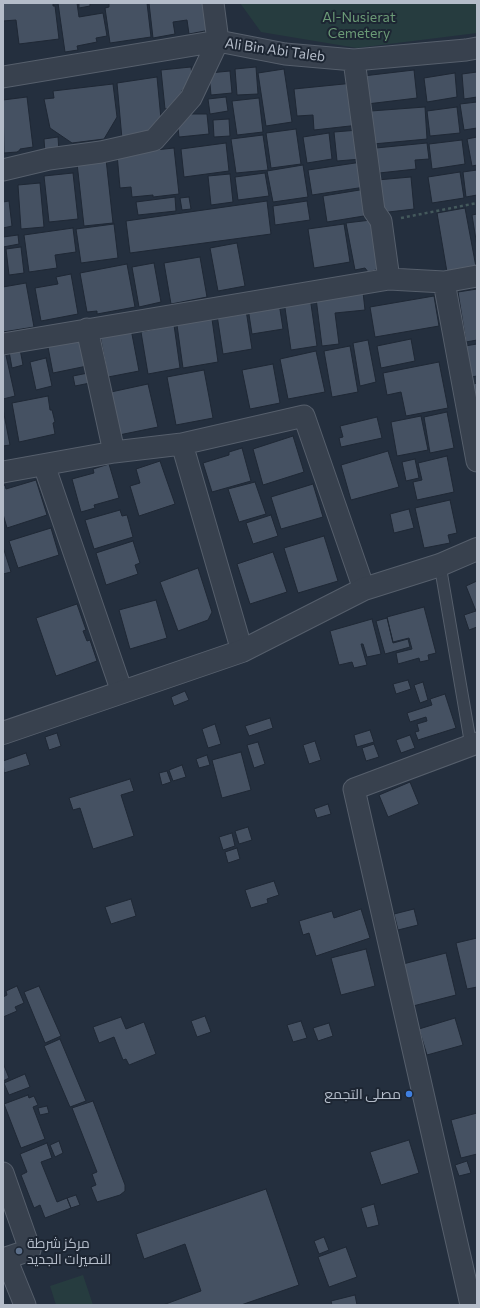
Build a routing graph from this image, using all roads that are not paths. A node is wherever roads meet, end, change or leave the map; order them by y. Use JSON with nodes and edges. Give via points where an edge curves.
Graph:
{"nodes":[{"id":1,"x":213,"y":3,"type":"edge"},
{"id":2,"x":218,"y":41,"type":"junction"},
{"id":3,"x":477,"y":48,"type":"edge"},
{"id":4,"x":354,"y":60,"type":"junction"},
{"id":5,"x":3,"y":77,"type":"edge"},
{"id":6,"x":3,"y":170,"type":"edge"},
{"id":7,"x":477,"y":276,"type":"edge"},
{"id":8,"x":389,"y":279,"type":"junction"},
{"id":9,"x":444,"y":282,"type":"junction"},
{"id":10,"x":87,"y":329,"type":"junction"},
{"id":11,"x":3,"y":344,"type":"edge"},
{"id":12,"x":182,"y":444,"type":"junction"},
{"id":13,"x":114,"y":452,"type":"junction"},
{"id":14,"x":477,"y":461,"type":"edge"},
{"id":15,"x":44,"y":465,"type":"junction"},
{"id":16,"x":3,"y":472,"type":"edge"},
{"id":17,"x":477,"y":549,"type":"edge"},
{"id":18,"x":440,"y":565,"type":"junction"},
{"id":19,"x":364,"y":589,"type":"junction"},
{"id":20,"x":242,"y":652,"type":"junction"},
{"id":21,"x":122,"y":692,"type":"junction"},
{"id":22,"x":3,"y":733,"type":"edge"},
{"id":23,"x":474,"y":745,"type":"edge"},
{"id":24,"x":3,"y":1173,"type":"edge"},
{"id":25,"x":5,"y":1259,"type":"edge"},
{"id":26,"x":25,"y":1305,"type":"edge"},
{"id":27,"x":471,"y":1305,"type":"edge"}],
"edges":[{"from":1,"to":2,"type":"street"},
{"from":2,"to":4,"type":"street","name":"Ali Bin Abi Taleb","via":[[284,54]]},
{"from":2,"to":5,"type":"street","name":"Ali Bin Abi Taleb"},
{"from":2,"to":6,"type":"street","via":[[192,98],[154,140]]},
{"from":3,"to":4,"type":"street","name":"Ali Bin Abi Taleb"},
{"from":4,"to":8,"type":"street","via":[[374,210],[380,221]]},
{"from":7,"to":9,"type":"street"},
{"from":8,"to":9,"type":"street"},
{"from":8,"to":10,"type":"street"},
{"from":9,"to":14,"type":"street"},
{"from":10,"to":11,"type":"street"},
{"from":10,"to":13,"type":"street"},
{"from":12,"to":13,"type":"street"},
{"from":12,"to":19,"type":"street","via":[[304,416]]},
{"from":12,"to":20,"type":"street"},
{"from":13,"to":15,"type":"street"},
{"from":15,"to":16,"type":"street"},
{"from":15,"to":21,"type":"street"},
{"from":17,"to":18,"type":"street"},
{"from":18,"to":19,"type":"street"},
{"from":18,"to":23,"type":"lane"},
{"from":19,"to":20,"type":"street"},
{"from":20,"to":21,"type":"street"},
{"from":21,"to":22,"type":"street"},
{"from":23,"to":27,"type":"street","via":[[354,789]]},
{"from":24,"to":25,"type":"street","via":[[30,1250]]},
{"from":25,"to":26,"type":"street"}]}
